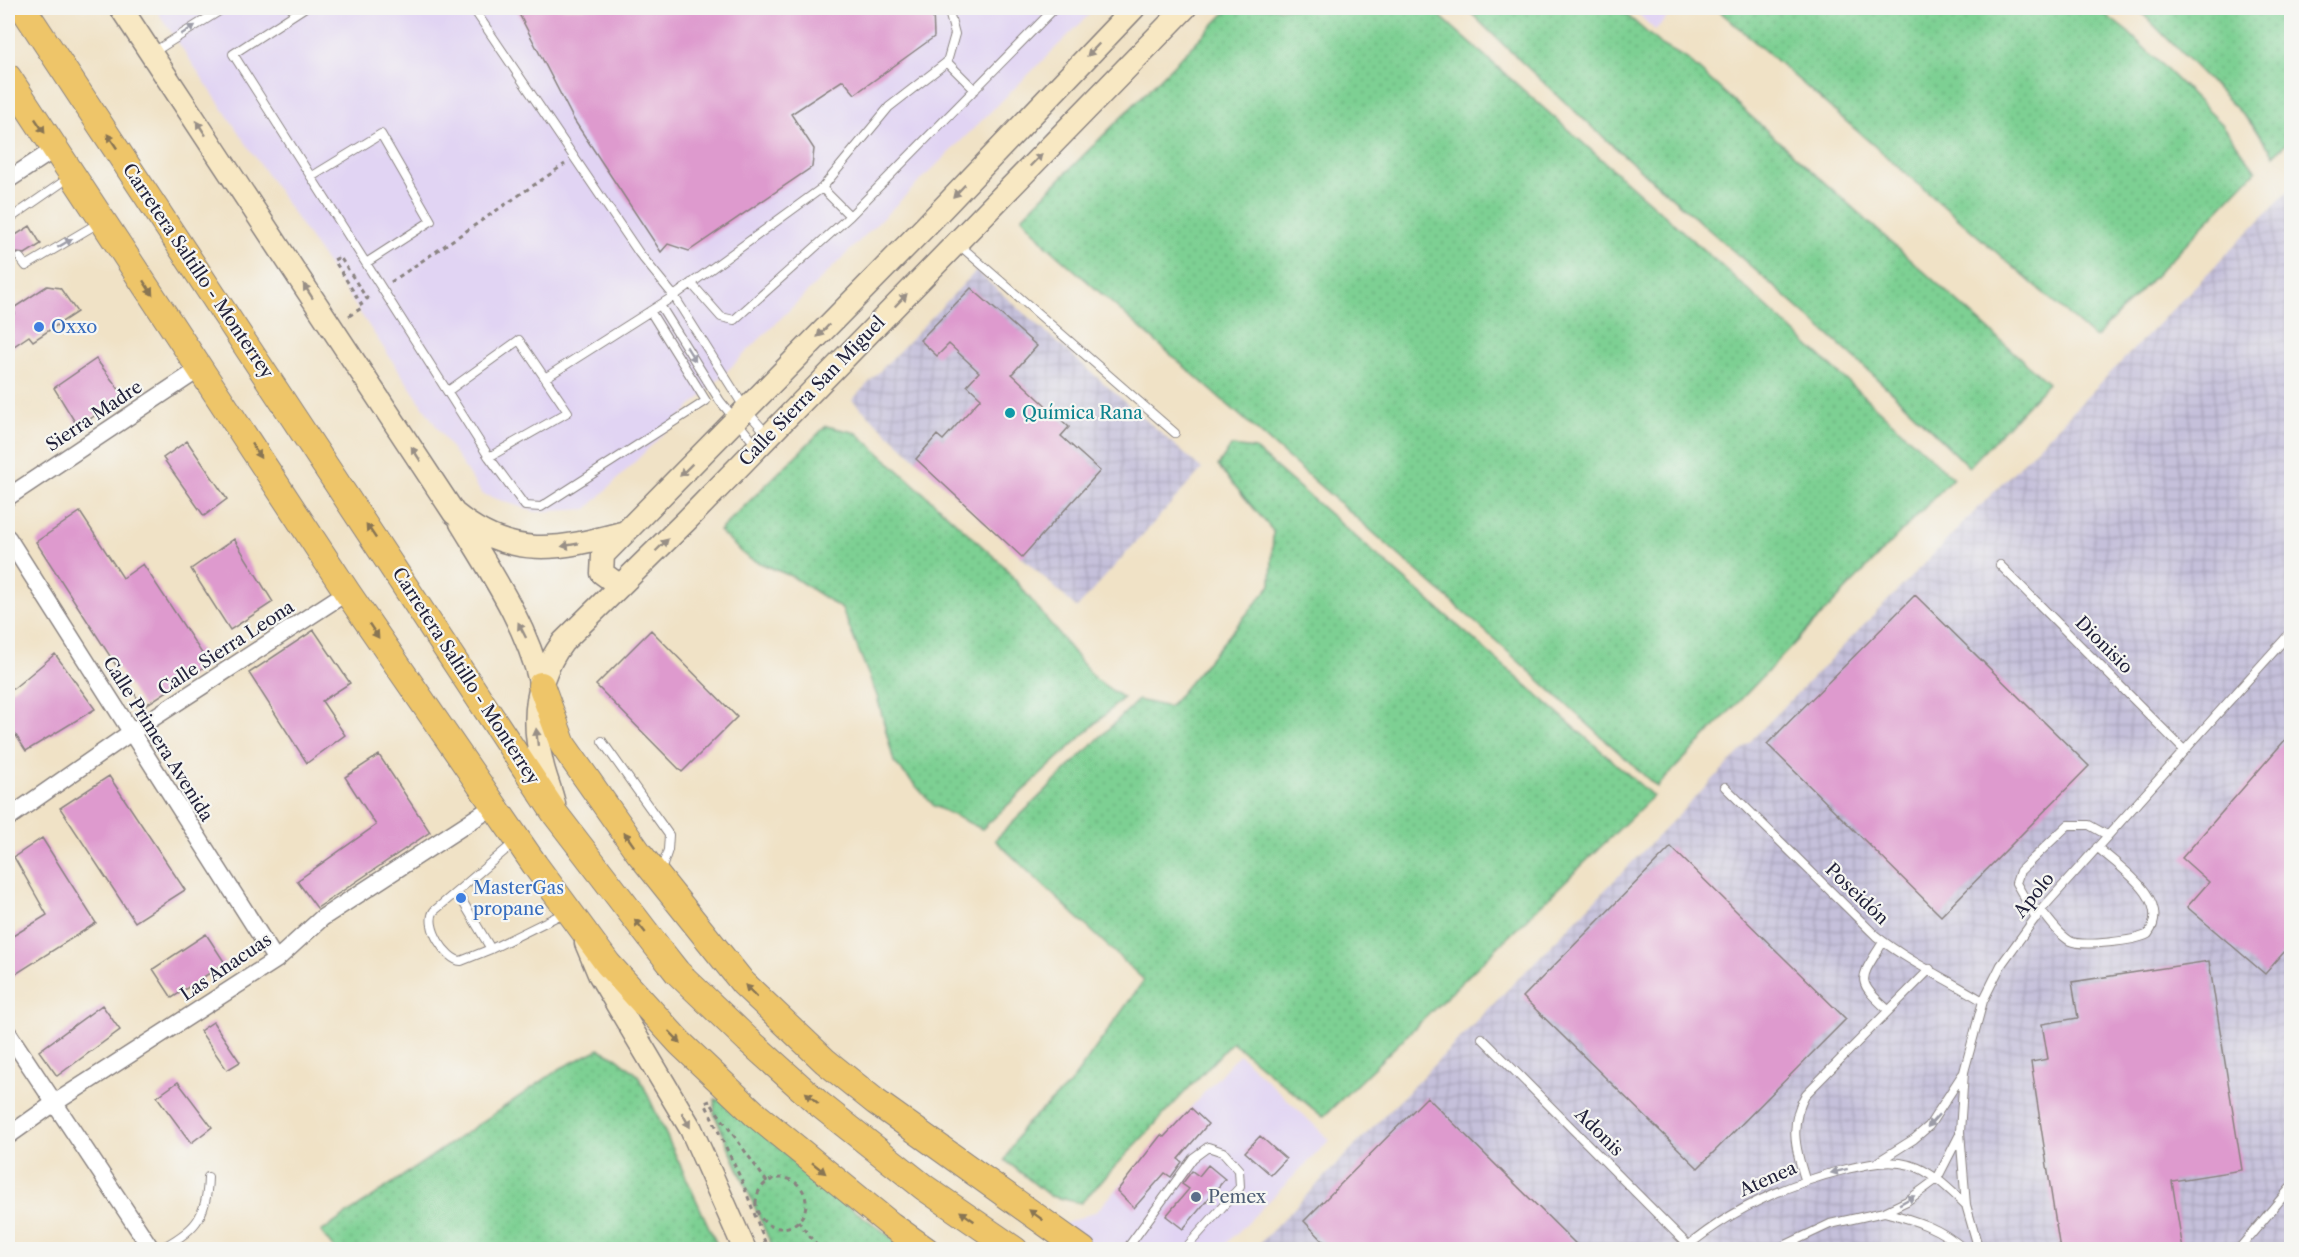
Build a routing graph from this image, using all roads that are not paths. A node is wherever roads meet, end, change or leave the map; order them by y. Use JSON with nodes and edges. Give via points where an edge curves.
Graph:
{"nodes":[{"id":1,"x":23,"y":8,"type":"edge"},
{"id":2,"x":224,"y":8,"type":"edge"},
{"id":3,"x":304,"y":8,"type":"edge"},
{"id":4,"x":473,"y":8,"type":"edge"},
{"id":5,"x":948,"y":8,"type":"edge"},
{"id":6,"x":1055,"y":8,"type":"edge"},
{"id":7,"x":1134,"y":8,"type":"edge"},
{"id":8,"x":1185,"y":8,"type":"edge"},
{"id":9,"x":128,"y":10,"type":"edge"},
{"id":10,"x":152,"y":53,"type":"junction"},
{"id":11,"x":947,"y":62,"type":"junction"},
{"id":12,"x":8,"y":77,"type":"edge"},
{"id":13,"x":975,"y":90,"type":"junction"},
{"id":14,"x":56,"y":149,"type":"junction"},
{"id":15,"x":73,"y":175,"type":"junction"},
{"id":16,"x":311,"y":177,"type":"junction"},
{"id":17,"x":8,"y":180,"type":"edge"},
{"id":18,"x":822,"y":188,"type":"junction"},
{"id":19,"x":850,"y":216,"type":"junction"},
{"id":20,"x":8,"y":220,"type":"edge"},
{"id":21,"x":104,"y":220,"type":"junction"},
{"id":22,"x":957,"y":243,"type":"junction"},
{"id":23,"x":20,"y":258,"type":"dead end"},
{"id":24,"x":366,"y":263,"type":"junction"},
{"id":25,"x":691,"y":283,"type":"junction"},
{"id":26,"x":674,"y":296,"type":"junction"},
{"id":27,"x":660,"y":305,"type":"junction"},
{"id":28,"x":650,"y":311,"type":"junction"},
{"id":29,"x":201,"y":368,"type":"junction"},
{"id":30,"x":545,"y":378,"type":"junction"},
{"id":31,"x":448,"y":391,"type":"junction"},
{"id":32,"x":740,"y":415,"type":"junction"},
{"id":33,"x":1175,"y":433,"type":"dead end"},
{"id":34,"x":763,"y":442,"type":"junction"},
{"id":35,"x":489,"y":457,"type":"junction"},
{"id":36,"x":8,"y":497,"type":"edge"},
{"id":37,"x":454,"y":513,"type":"junction"},
{"id":38,"x":626,"y":531,"type":"junction"},
{"id":39,"x":8,"y":538,"type":"edge"},
{"id":40,"x":2000,"y":565,"type":"dead end"},
{"id":41,"x":620,"y":586,"type":"junction"},
{"id":42,"x":347,"y":592,"type":"junction"},
{"id":43,"x":2292,"y":631,"type":"edge"},
{"id":44,"x":541,"y":685,"type":"junction"},
{"id":45,"x":130,"y":733,"type":"junction"},
{"id":46,"x":602,"y":741,"type":"dead end"},
{"id":47,"x":2183,"y":748,"type":"junction"},
{"id":48,"x":1725,"y":787,"type":"dead end"},
{"id":49,"x":494,"y":806,"type":"junction"},
{"id":50,"x":556,"y":814,"type":"junction"},
{"id":51,"x":8,"y":818,"type":"edge"},
{"id":52,"x":2107,"y":835,"type":"junction"},
{"id":53,"x":517,"y":839,"type":"junction"},
{"id":54,"x":2097,"y":847,"type":"junction"},
{"id":55,"x":658,"y":878,"type":"junction"},
{"id":56,"x":457,"y":892,"type":"junction"},
{"id":57,"x":2039,"y":914,"type":"junction"},
{"id":58,"x":573,"y":916,"type":"junction"},
{"id":59,"x":1883,"y":942,"type":"junction"},
{"id":60,"x":491,"y":949,"type":"junction"},
{"id":61,"x":276,"y":960,"type":"junction"},
{"id":62,"x":1930,"y":969,"type":"junction"},
{"id":63,"x":677,"y":972,"type":"junction"},
{"id":64,"x":1983,"y":1001,"type":"junction"},
{"id":65,"x":1888,"y":1010,"type":"junction"},
{"id":66,"x":8,"y":1033,"type":"edge"},
{"id":67,"x":1482,"y":1038,"type":"dead end"},
{"id":68,"x":1964,"y":1072,"type":"junction"},
{"id":69,"x":876,"y":1102,"type":"junction"},
{"id":70,"x":53,"y":1104,"type":"junction"},
{"id":71,"x":1960,"y":1132,"type":"junction"},
{"id":72,"x":8,"y":1136,"type":"edge"},
{"id":73,"x":1877,"y":1162,"type":"junction"},
{"id":74,"x":208,"y":1177,"type":"dead end"},
{"id":75,"x":1805,"y":1179,"type":"junction"},
{"id":76,"x":1937,"y":1179,"type":"junction"},
{"id":77,"x":2292,"y":1186,"type":"edge"},
{"id":78,"x":1966,"y":1205,"type":"junction"},
{"id":79,"x":1884,"y":1212,"type":"junction"},
{"id":80,"x":1688,"y":1248,"type":"edge"},
{"id":81,"x":1778,"y":1249,"type":"edge"},
{"id":82,"x":152,"y":1250,"type":"edge"},
{"id":83,"x":158,"y":1250,"type":"edge"},
{"id":84,"x":744,"y":1250,"type":"edge"},
{"id":85,"x":926,"y":1250,"type":"edge"},
{"id":86,"x":1015,"y":1250,"type":"edge"},
{"id":87,"x":1083,"y":1250,"type":"edge"},
{"id":88,"x":1126,"y":1250,"type":"edge"},
{"id":89,"x":1184,"y":1250,"type":"edge"},
{"id":90,"x":1965,"y":1250,"type":"edge"},
{"id":91,"x":1979,"y":1250,"type":"edge"},
{"id":92,"x":2238,"y":1250,"type":"edge"}],
"edges":[{"from":50,"to":1,"type":"main road","name":"Carretera Saltillo - Monterrey","one_way":true},
{"from":10,"to":2,"type":"lane","one_way":true},
{"from":3,"to":16,"type":"lane","via":[[233,54]]},
{"from":4,"to":26,"type":"lane","via":[[639,253]]},
{"from":5,"to":11,"type":"lane","via":[[955,34]]},
{"from":6,"to":13,"type":"lane"},
{"from":7,"to":32,"type":"street","name":"Calle Sierra San Miguel","one_way":true},
{"from":22,"to":8,"type":"street","name":"Calle Sierra San Miguel","one_way":true},
{"from":9,"to":10,"type":"street"},
{"from":37,"to":10,"type":"street","one_way":true},
{"from":11,"to":13,"type":"lane"},
{"from":11,"to":18,"type":"lane","via":[[889,107]]},
{"from":12,"to":14,"type":"main road","one_way":true},
{"from":13,"to":19,"type":"lane"},
{"from":14,"to":15,"type":"main road"},
{"from":14,"to":17,"type":"street"},
{"from":15,"to":20,"type":"lane"},
{"from":15,"to":21,"type":"main road"},
{"from":16,"to":24,"type":"lane"},
{"from":16,"to":24,"type":"lane","via":[[381,134],[431,221]]},
{"from":18,"to":19,"type":"lane"},
{"from":18,"to":25,"type":"lane"},
{"from":19,"to":25,"type":"lane","via":[[734,320],[721,316]]},
{"from":23,"to":21,"type":"lane","one_way":true,"via":[[26,266]]},
{"from":21,"to":29,"type":"main road","one_way":true},
{"from":22,"to":33,"type":"lane"},
{"from":34,"to":22,"type":"street","name":"Calle Sierra San Miguel","one_way":true},
{"from":24,"to":31,"type":"lane"},
{"from":25,"to":26,"type":"lane"},
{"from":26,"to":27,"type":"lane"},
{"from":26,"to":32,"type":"lane"},
{"from":27,"to":28,"type":"lane"},
{"from":27,"to":32,"type":"lane","one_way":true},
{"from":28,"to":30,"type":"lane"},
{"from":28,"to":35,"type":"lane","via":[[706,401],[541,507],[525,506]]},
{"from":29,"to":36,"type":"street","name":"Sierra Madre"},
{"from":29,"to":42,"type":"main road","one_way":true},
{"from":30,"to":31,"type":"lane","via":[[519,340]]},
{"from":30,"to":35,"type":"lane","via":[[568,412]]},
{"from":31,"to":35,"type":"lane"},
{"from":32,"to":34,"type":"lane"},
{"from":32,"to":34,"type":"lane"},
{"from":32,"to":38,"type":"street","name":"Calle Sierra San Miguel","one_way":true},
{"from":41,"to":34,"type":"street","name":"Calle Sierra San Miguel","one_way":true},
{"from":38,"to":37,"type":"street","one_way":true,"via":[[555,548],[504,543],[476,530]]},
{"from":44,"to":37,"type":"street","one_way":true,"via":[[533,652]]},
{"from":38,"to":41,"type":"street","name":"Calle Sierra San Miguel","via":[[603,555],[601,564],[608,580]]},
{"from":39,"to":45,"type":"street","name":"Calle Primera Avenida"},
{"from":40,"to":47,"type":"lane","name":"Dionisio"},
{"from":41,"to":44,"type":"street","name":"Calle Sierra San Miguel","via":[[563,642]]},
{"from":42,"to":45,"type":"street","name":"Calle Sierra Leona"},
{"from":42,"to":49,"type":"main road","one_way":true},
{"from":43,"to":47,"type":"lane","name":"Apolo"},
{"from":50,"to":44,"type":"street","name":"Calle Sierra San Miguel","one_way":true,"via":[[537,741]]},
{"from":55,"to":44,"type":"main road","one_way":true,"via":[[563,745]]},
{"from":45,"to":51,"type":"street","name":"Calle Sierra Leona"},
{"from":45,"to":61,"type":"street","name":"Calle Primera Avenida"},
{"from":46,"to":55,"type":"lane","via":[[669,835]]},
{"from":47,"to":52,"type":"lane","name":"Apolo"},
{"from":48,"to":59,"type":"lane","name":"Poseidón"},
{"from":49,"to":53,"type":"main road"},
{"from":49,"to":61,"type":"street","name":"Las Anacuas","via":[[322,918]]},
{"from":63,"to":50,"type":"main road","name":"Carretera Saltillo - Monterrey","one_way":true},
{"from":52,"to":54,"type":"lane","name":"Apolo"},
{"from":52,"to":57,"type":"lane","via":[[2089,825],[2068,825],[2020,871],[2016,883]]},
{"from":53,"to":56,"type":"lane"},
{"from":53,"to":58,"type":"main road"},
{"from":54,"to":57,"type":"lane","name":"Apolo"},
{"from":54,"to":57,"type":"lane","via":[[2151,899],[2154,922],[2148,934],[2134,939],[2078,943]]},
{"from":69,"to":55,"type":"main road","one_way":true,"via":[[825,1061],[750,990]]},
{"from":56,"to":60,"type":"lane"},
{"from":56,"to":60,"type":"lane","via":[[434,911],[430,924],[448,955],[456,961]]},
{"from":57,"to":64,"type":"lane","name":"Apolo","via":[[2001,965]]},
{"from":58,"to":60,"type":"lane"},
{"from":58,"to":84,"type":"street","one_way":true,"via":[[599,974],[691,1129]]},
{"from":58,"to":85,"type":"main road","one_way":true,"via":[[634,995],[715,1076],[818,1167]]},
{"from":59,"to":62,"type":"lane","name":"Poseidón"},
{"from":59,"to":65,"type":"lane","via":[[1864,976],[1864,984]]},
{"from":61,"to":70,"type":"street","name":"Las Anacuas"},
{"from":62,"to":64,"type":"lane","name":"Poseidón"},
{"from":62,"to":65,"type":"lane"},
{"from":63,"to":69,"type":"main road","via":[[754,1016]]},
{"from":86,"to":63,"type":"main road","name":"Carretera Saltillo - Monterrey","one_way":true,"via":[[867,1144],[777,1068]]},
{"from":64,"to":68,"type":"lane","name":"Apolo"},
{"from":65,"to":75,"type":"lane","via":[[1816,1082],[1800,1104],[1794,1128],[1795,1146]]},
{"from":66,"to":70,"type":"street"},
{"from":67,"to":80,"type":"lane","name":"Adonis"},
{"from":68,"to":71,"type":"lane","name":"Apolo"},
{"from":68,"to":73,"type":"lane","name":"Atenea","one_way":true,"via":[[1929,1126]]},
{"from":87,"to":69,"type":"main road","one_way":true},
{"from":70,"to":72,"type":"street","name":"Las Anacuas"},
{"from":70,"to":82,"type":"street"},
{"from":71,"to":76,"type":"lane"},
{"from":71,"to":78,"type":"lane","name":"Apolo"},
{"from":73,"to":75,"type":"lane","name":"Atenea","one_way":true},
{"from":73,"to":76,"type":"lane","name":"Atenea","via":[[1913,1165]]},
{"from":74,"to":83,"type":"lane","via":[[204,1211],[195,1226]]},
{"from":75,"to":80,"type":"lane","name":"Atenea","via":[[1750,1204]]},
{"from":76,"to":78,"type":"lane","name":"Atenea"},
{"from":79,"to":76,"type":"lane","one_way":true,"via":[[1907,1202]]},
{"from":77,"to":92,"type":"lane"},
{"from":78,"to":91,"type":"lane","name":"Apolo"},
{"from":79,"to":81,"type":"lane","via":[[1830,1224]]},
{"from":79,"to":90,"type":"lane","via":[[1933,1227]]},
{"from":88,"to":89,"type":"lane","via":[[1193,1158],[1208,1147],[1216,1148],[1239,1170],[1240,1187]]}]}
